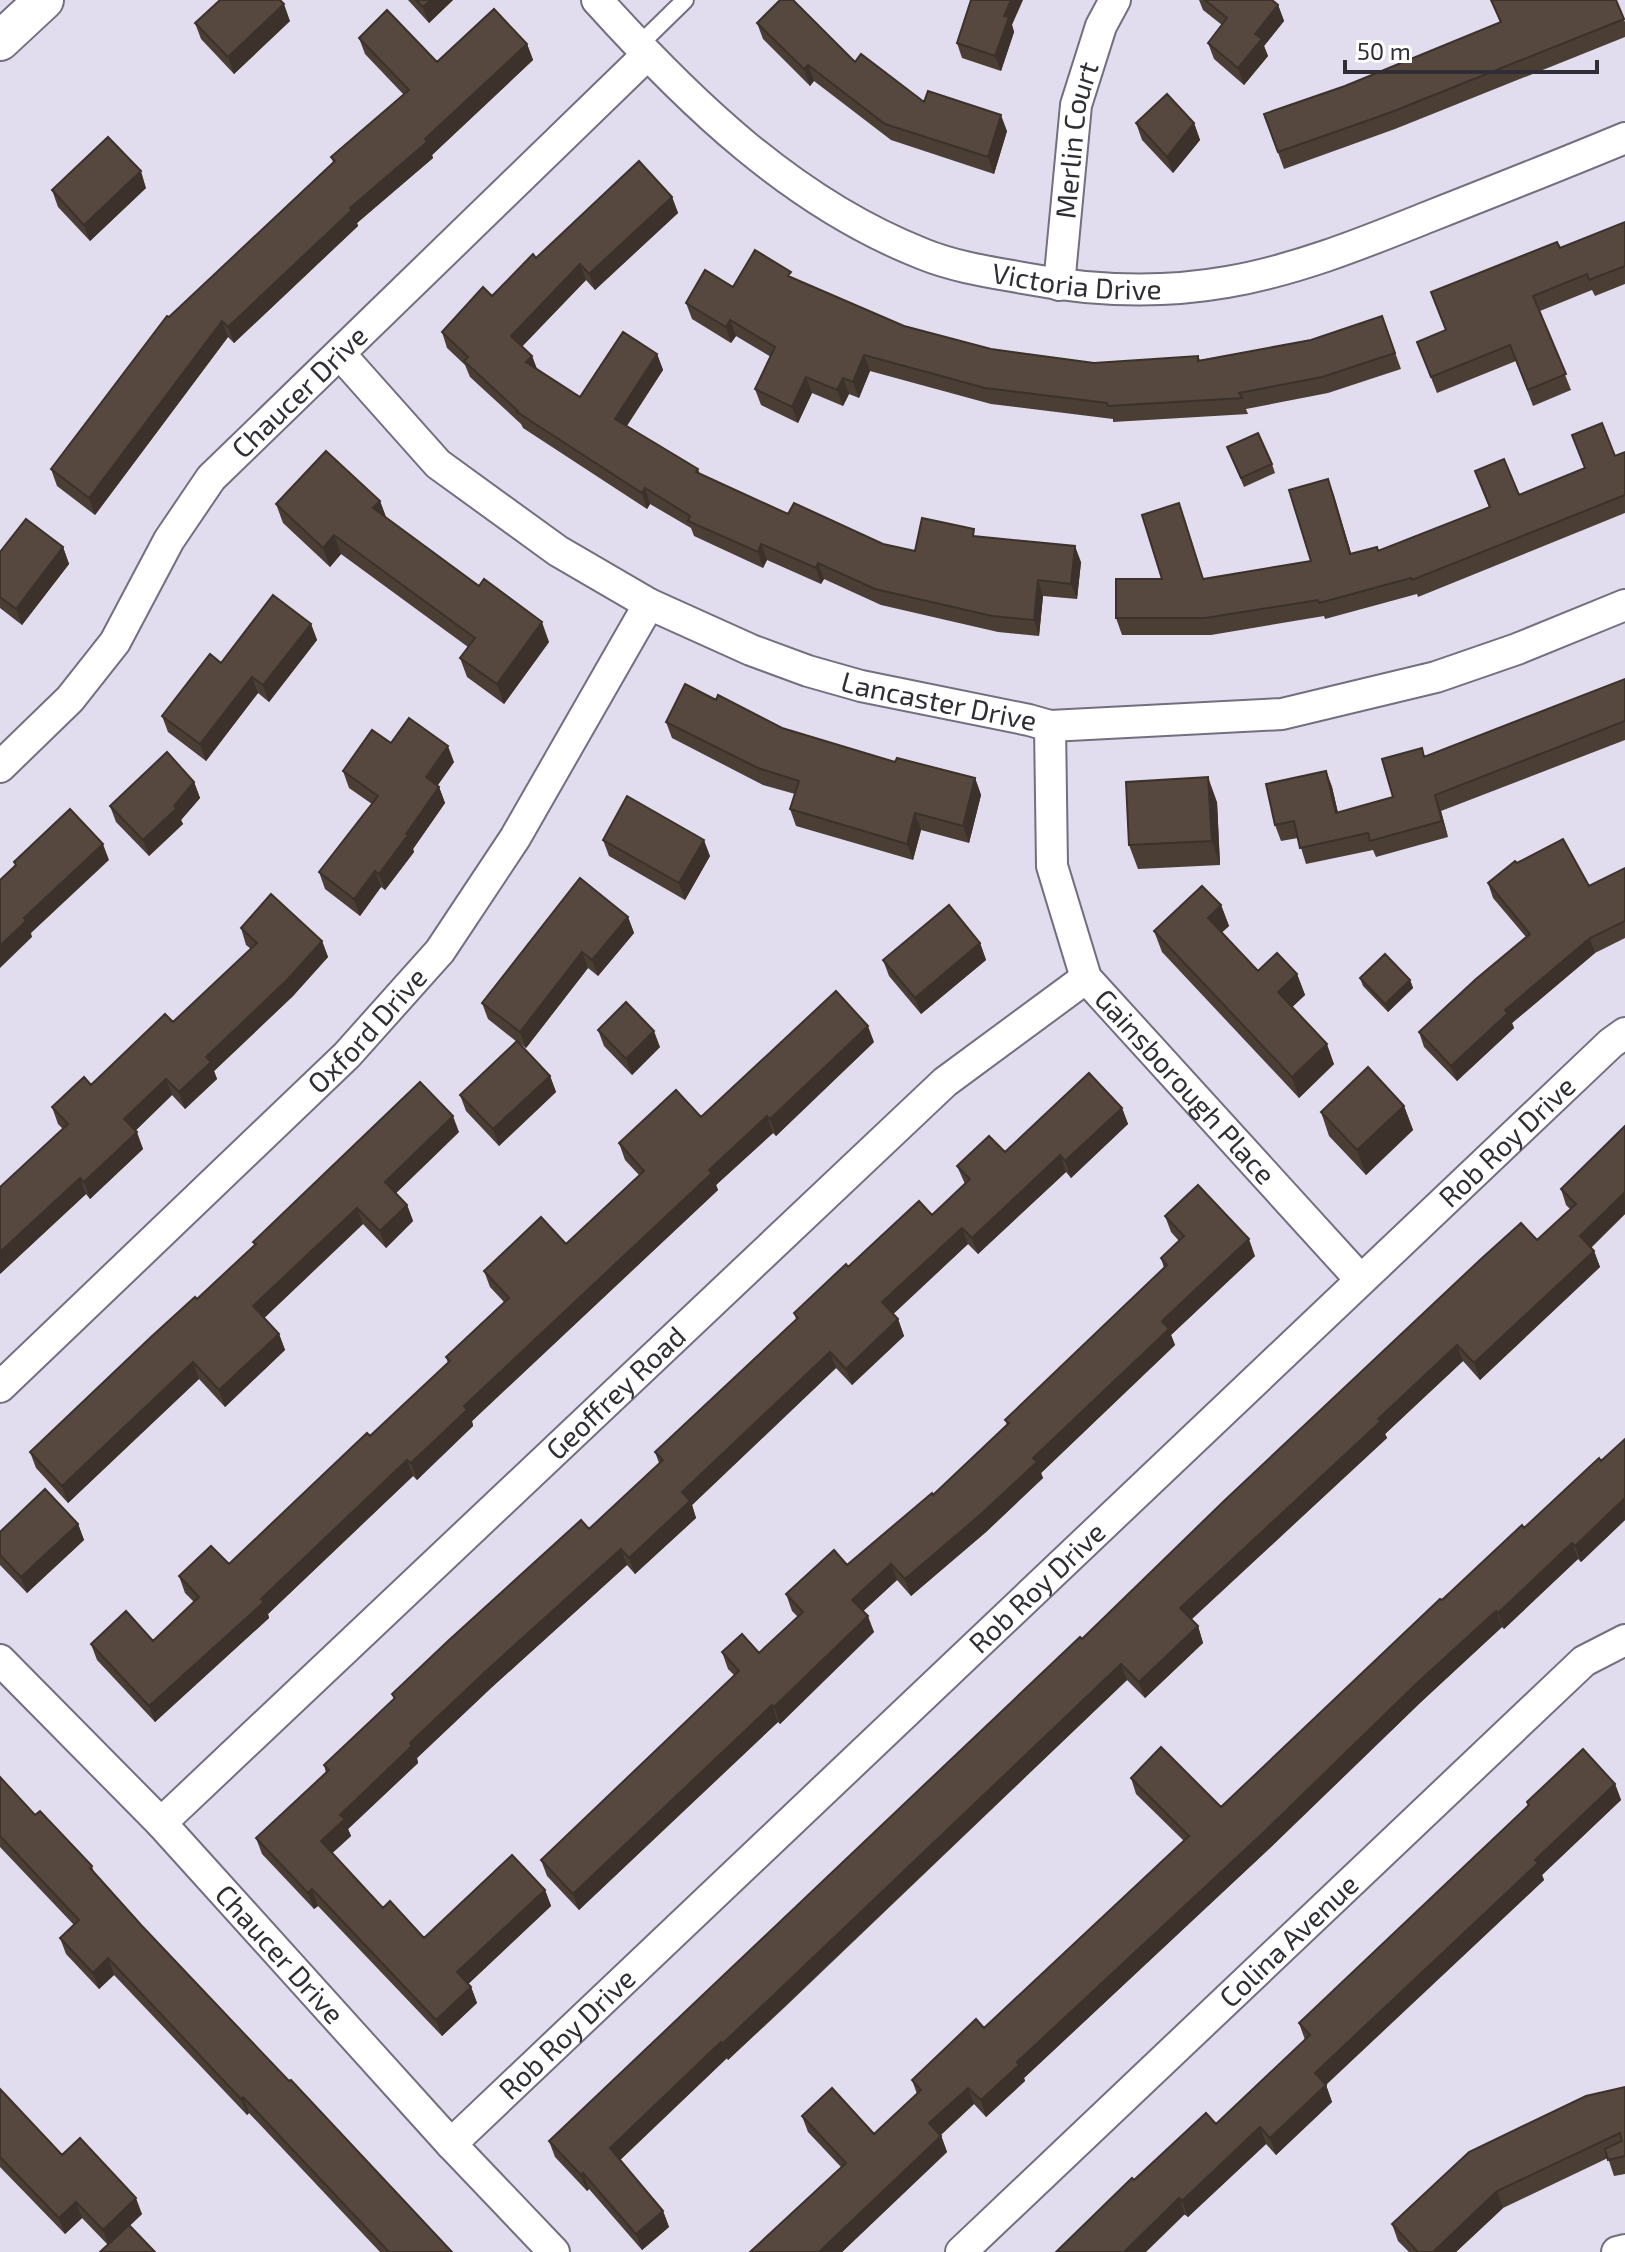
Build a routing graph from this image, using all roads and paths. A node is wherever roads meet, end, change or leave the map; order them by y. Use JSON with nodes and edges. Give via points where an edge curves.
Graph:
{"nodes":[{"id":1,"x":44,"y":0,"type":"edge"},
{"id":2,"x":597,"y":0,"type":"edge"},
{"id":3,"x":685,"y":0,"type":"edge"},
{"id":4,"x":1115,"y":0,"type":"edge"},
{"id":5,"x":0,"y":41,"type":"edge"},
{"id":6,"x":643,"y":50,"type":"junction"},
{"id":7,"x":1625,"y":138,"type":"edge"},
{"id":8,"x":1059,"y":285,"type":"junction"},
{"id":9,"x":340,"y":354,"type":"junction"},
{"id":10,"x":649,"y":604,"type":"junction"},
{"id":11,"x":1625,"y":605,"type":"edge"},
{"id":12,"x":1050,"y":726,"type":"junction"},
{"id":13,"x":0,"y":767,"type":"edge"},
{"id":14,"x":1086,"y":978,"type":"junction"},
{"id":15,"x":1625,"y":1033,"type":"edge"},
{"id":16,"x":1360,"y":1279,"type":"junction"},
{"id":17,"x":0,"y":1387,"type":"edge"},
{"id":18,"x":1625,"y":1640,"type":"edge"},
{"id":19,"x":0,"y":1660,"type":"edge"},
{"id":20,"x":161,"y":1823,"type":"junction"},
{"id":21,"x":451,"y":2144,"type":"junction"},
{"id":22,"x":1625,"y":2250,"type":"edge"},
{"id":23,"x":554,"y":2252,"type":"edge"},
{"id":24,"x":961,"y":2252,"type":"edge"},
{"id":25,"x":1617,"y":2252,"type":"edge"}],
"edges":[{"from":1,"to":5,"type":"street"},
{"from":2,"to":6,"type":"street","name":"Victoria Drive"},
{"from":3,"to":6,"type":"lane"},
{"from":4,"to":8,"type":"street","name":"Merlin Court","via":[[1101,26],[1076,105]]},
{"from":6,"to":8,"type":"street","name":"Victoria Drive","via":[[768,166],[868,229],[925,255]]},
{"from":6,"to":9,"type":"street","name":"Chaucer Drive"},
{"from":7,"to":8,"type":"street","name":"Victoria Drive","via":[[1292,267],[1170,290]]},
{"from":9,"to":10,"type":"street","name":"Lancaster Drive","via":[[438,464],[558,551]]},
{"from":9,"to":13,"type":"street","name":"Chaucer Drive","via":[[211,478],[169,540],[115,642],[70,699]]},
{"from":10,"to":12,"type":"street","name":"Lancaster Drive","via":[[808,671]]},
{"from":10,"to":17,"type":"street","name":"Oxford Drive","via":[[515,838],[440,951],[347,1055]]},
{"from":11,"to":12,"type":"street","name":"Lancaster Drive","via":[[1436,677],[1282,714]]},
{"from":12,"to":14,"type":"street","name":"Gainsborough Place","via":[[1052,866]]},
{"from":14,"to":16,"type":"street","name":"Gainsborough Place"},
{"from":14,"to":20,"type":"street","name":"Geoffrey Road","via":[[945,1082]]},
{"from":15,"to":16,"type":"street","name":"Rob Roy Drive"},
{"from":16,"to":21,"type":"street","name":"Rob Roy Drive"},
{"from":18,"to":24,"type":"street","name":"Colina Avenue","via":[[1584,1661]]},
{"from":19,"to":20,"type":"street","name":"Chaucer Drive"},
{"from":20,"to":21,"type":"street","name":"Chaucer Drive"},
{"from":21,"to":23,"type":"street","name":"Chaucer Drive"},
{"from":22,"to":25,"type":"street"}]}
